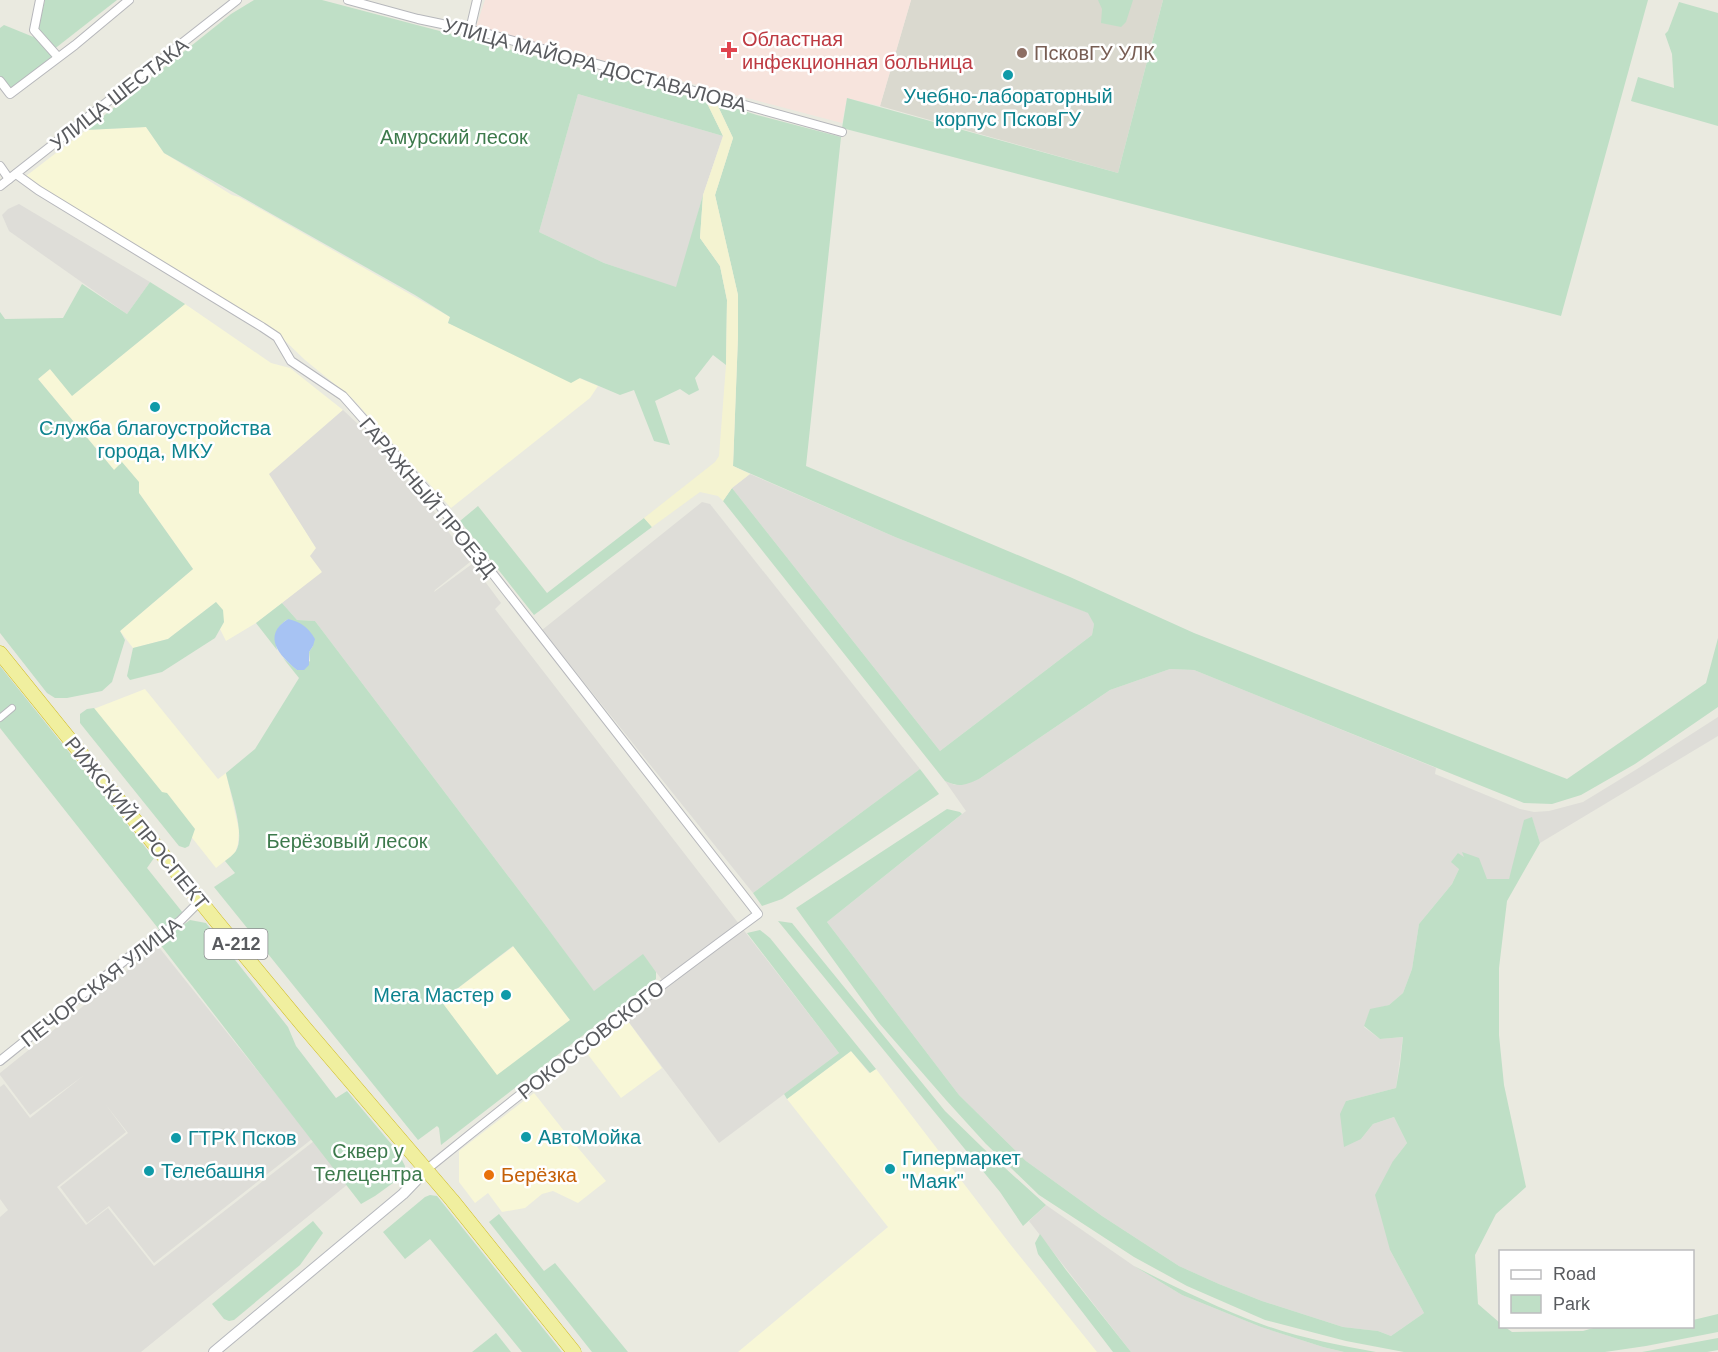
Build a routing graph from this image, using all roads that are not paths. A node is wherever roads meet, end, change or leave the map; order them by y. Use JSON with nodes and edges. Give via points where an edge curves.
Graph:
{"nodes":[{"id":1,"x":40,"y":0,"type":"edge"},
{"id":2,"x":129,"y":0,"type":"edge"},
{"id":3,"x":237,"y":0,"type":"edge"},
{"id":4,"x":348,"y":0,"type":"edge"},
{"id":5,"x":477,"y":0,"type":"edge"},
{"id":6,"x":470,"y":30,"type":"junction"},
{"id":7,"x":58,"y":57,"type":"junction"},
{"id":8,"x":0,"y":81,"type":"edge"},
{"id":9,"x":842,"y":132,"type":"dead end"},
{"id":10,"x":0,"y":166,"type":"edge"},
{"id":11,"x":13,"y":177,"type":"junction"},
{"id":12,"x":0,"y":186,"type":"edge"},
{"id":13,"x":0,"y":653,"type":"edge"},
{"id":14,"x":12,"y":708,"type":"dead end"},
{"id":15,"x":0,"y":718,"type":"edge"},
{"id":16,"x":201,"y":901,"type":"junction"},
{"id":17,"x":758,"y":914,"type":"joint"},
{"id":18,"x":0,"y":1061,"type":"edge"},
{"id":19,"x":426,"y":1170,"type":"junction"},
{"id":20,"x":213,"y":1352,"type":"edge"},
{"id":21,"x":574,"y":1352,"type":"edge"}],
"edges":[{"from":1,"to":7,"type":"street","via":[[34,30]]},
{"from":2,"to":7,"type":"street"},
{"from":3,"to":11,"type":"street","name":"УЛИЦА ШЕСТАКА"},
{"from":4,"to":6,"type":"street","name":"УЛИЦА МАЙОРА ДОСТАВАЛОВА"},
{"from":5,"to":6,"type":"street"},
{"from":6,"to":9,"type":"street","name":"УЛИЦА МАЙОРА ДОСТАВАЛОВА"},
{"from":7,"to":8,"type":"street","via":[[10,94]]},
{"from":10,"to":11,"type":"street","name":"ГАРАЖНЫЙ ПРОЕЗД"},
{"from":11,"to":12,"type":"street","name":"УЛИЦА ШЕСТАКА"},
{"from":11,"to":17,"type":"street","name":"ГАРАЖНЫЙ ПРОЕЗД","via":[[262,327],[277,337],[291,361],[343,396],[436,501]]},
{"from":13,"to":16,"type":"highway","name":"РИЖСКИЙ ПРОСПЕКТ","number":"А-212"},
{"from":14,"to":15,"type":"street"},
{"from":16,"to":18,"type":"street","name":"ПЕЧОРСКАЯ УЛИЦА"},
{"from":16,"to":19,"type":"highway","name":"РИЖСКИЙ ПРОСПЕКТ","number":"А-212"},
{"from":17,"to":19,"type":"street","name":"РОКОССОВСКОГО","via":[[667,980]]},
{"from":19,"to":20,"type":"main road","via":[[403,1194]]},
{"from":19,"to":21,"type":"highway","name":"РИЖСКИЙ ПРОСПЕКТ","number":"А-212"}]}
